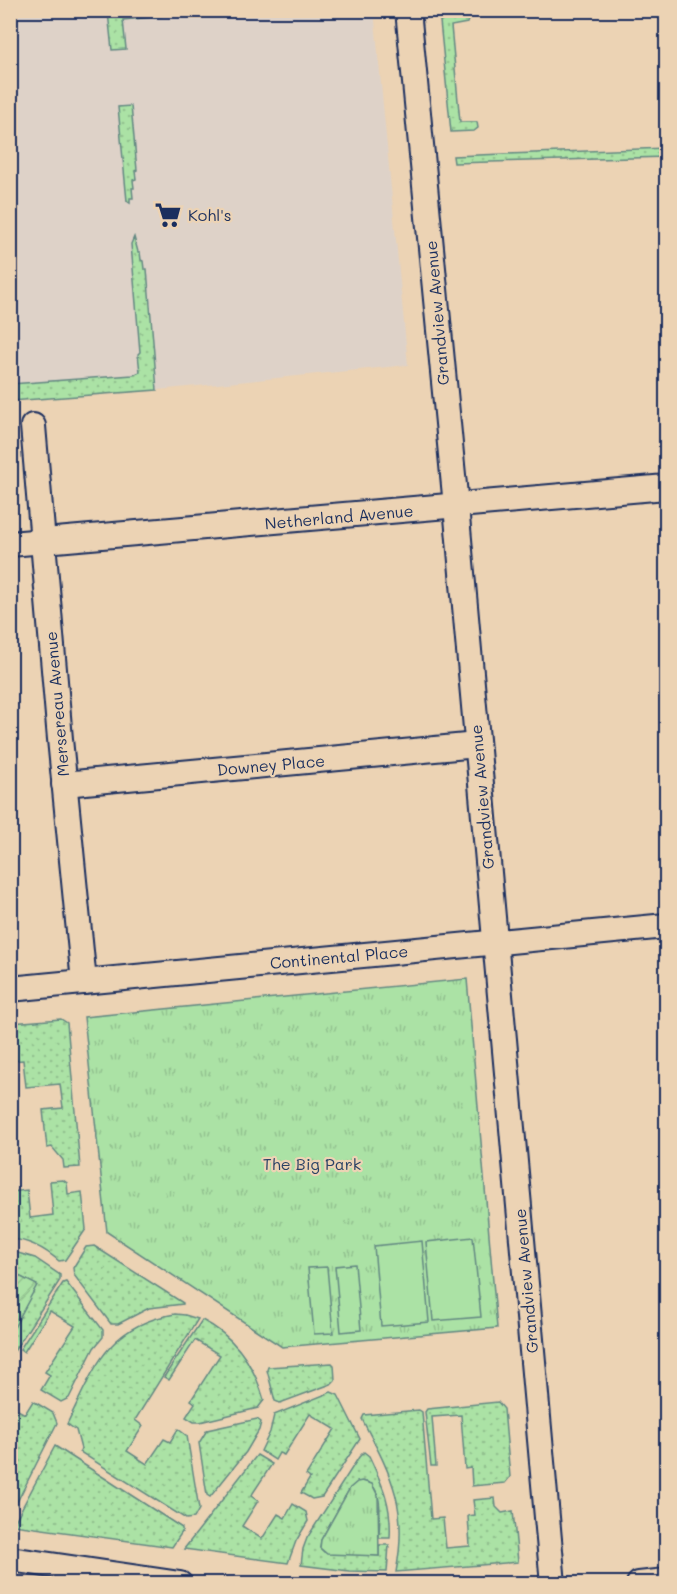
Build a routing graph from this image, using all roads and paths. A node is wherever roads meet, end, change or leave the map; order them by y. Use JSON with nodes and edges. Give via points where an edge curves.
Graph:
{"nodes":[{"id":1,"x":408,"y":10,"type":"edge"},
{"id":2,"x":33,"y":426,"type":"dead end"},
{"id":3,"x":666,"y":488,"type":"edge"},
{"id":4,"x":456,"y":506,"type":"junction"},
{"id":5,"x":43,"y":543,"type":"junction"},
{"id":6,"x":10,"y":544,"type":"edge"},
{"id":7,"x":477,"y":745,"type":"junction"},
{"id":8,"x":64,"y":784,"type":"junction"},
{"id":9,"x":666,"y":926,"type":"edge"},
{"id":10,"x":496,"y":943,"type":"junction"},
{"id":11,"x":84,"y":982,"type":"junction"},
{"id":12,"x":10,"y":988,"type":"edge"},
{"id":13,"x":10,"y":1559,"type":"edge"},
{"id":14,"x":666,"y":1581,"type":"edge"},
{"id":15,"x":180,"y":1584,"type":"edge"},
{"id":16,"x":553,"y":1584,"type":"edge"},
{"id":17,"x":639,"y":1584,"type":"edge"}],
"edges":[{"from":1,"to":4,"type":"street","name":"Grandview Avenue"},
{"from":2,"to":5,"type":"street","name":"Mersereau Avenue"},
{"from":3,"to":4,"type":"street","name":"Netherland Avenue"},
{"from":4,"to":5,"type":"street","name":"Netherland Avenue"},
{"from":4,"to":7,"type":"street","name":"Grandview Avenue"},
{"from":5,"to":6,"type":"street","name":"Netherland Avenue"},
{"from":5,"to":8,"type":"street","name":"Mersereau Avenue"},
{"from":7,"to":8,"type":"street","name":"Downey Place"},
{"from":7,"to":10,"type":"street","name":"Grandview Avenue"},
{"from":8,"to":11,"type":"street","name":"Mersereau Avenue"},
{"from":9,"to":10,"type":"street","name":"Continental Place"},
{"from":10,"to":11,"type":"street","name":"Continental Place"},
{"from":10,"to":16,"type":"street","name":"Grandview Avenue"},
{"from":11,"to":12,"type":"street","name":"Continental Place"},
{"from":13,"to":15,"type":"street"},
{"from":14,"to":17,"type":"street"}]}
